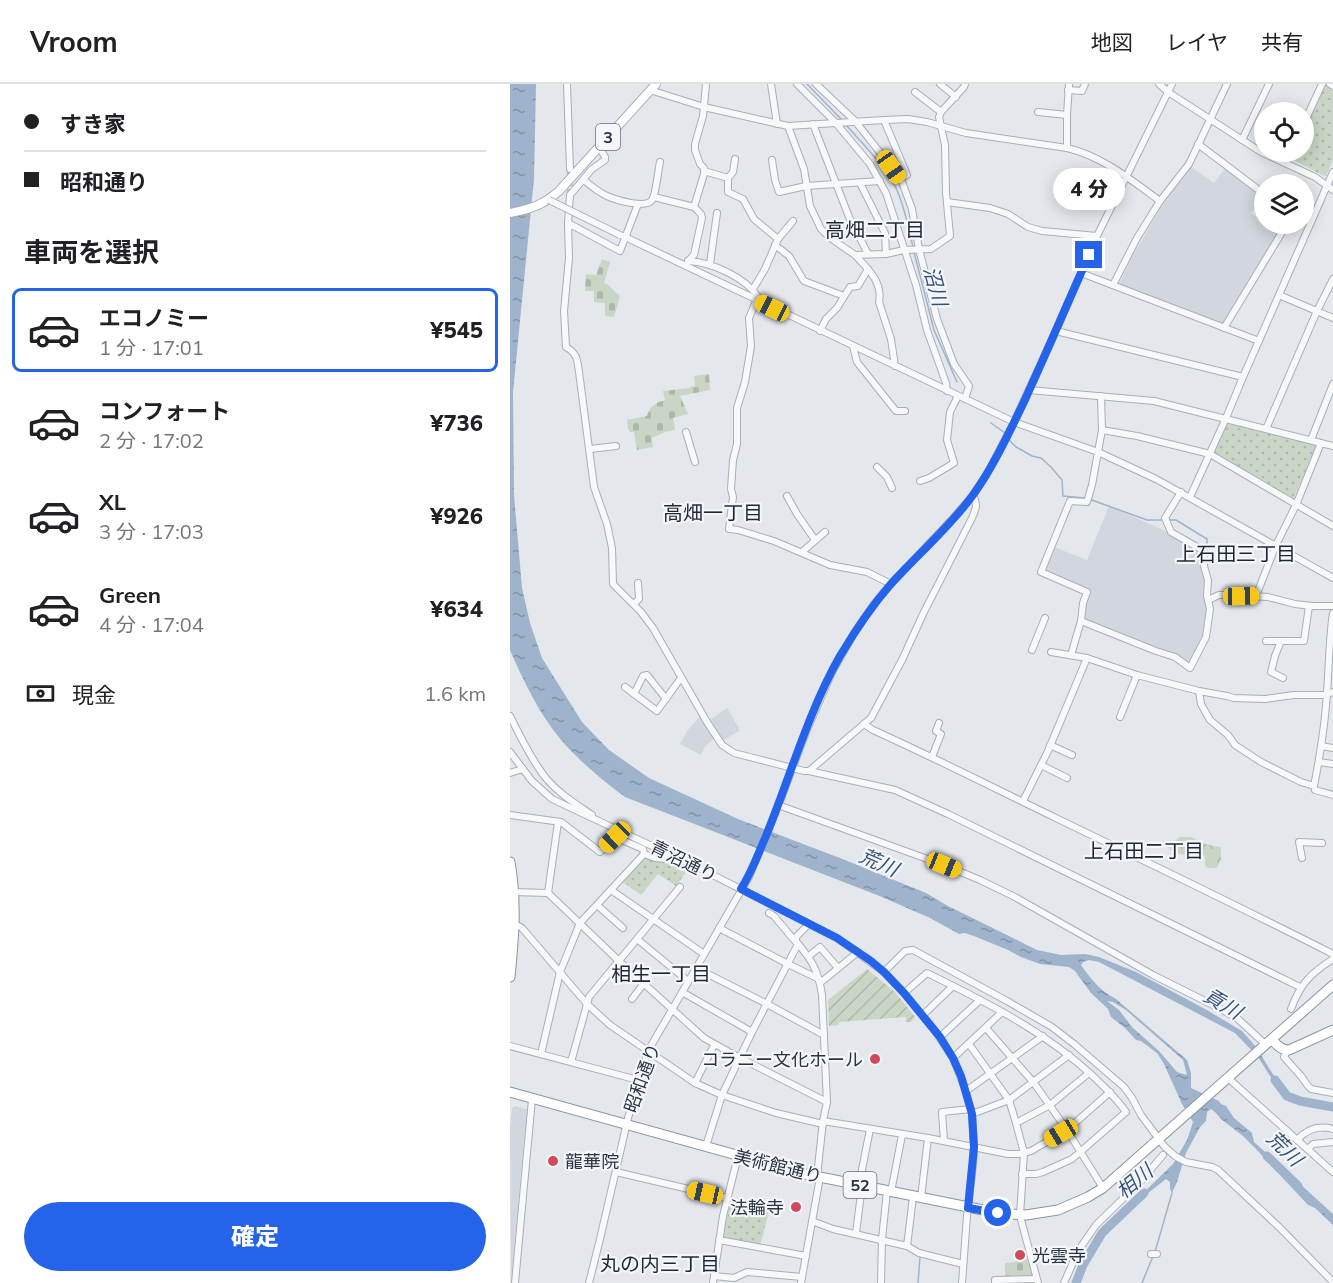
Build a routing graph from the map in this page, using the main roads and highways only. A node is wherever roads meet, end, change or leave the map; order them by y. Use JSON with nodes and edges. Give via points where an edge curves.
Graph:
{"nodes":[{"id":1,"x":653,"y":87,"type":"edge"},
{"id":2,"x":510,"y":213,"type":"edge"},
{"id":3,"x":510,"y":862,"type":"edge"},
{"id":4,"x":512,"y":924,"type":"edge"},
{"id":5,"x":511,"y":955,"type":"edge"},
{"id":6,"x":510,"y":977,"type":"edge"},
{"id":7,"x":1333,"y":985,"type":"edge"},
{"id":8,"x":1333,"y":1030,"type":"edge"},
{"id":9,"x":1267,"y":1044,"type":"junction"},
{"id":10,"x":510,"y":1092,"type":"edge"}],
"edges":[{"from":1,"to":2,"type":"main road","number":"3","via":[[560,191],[539,205]]},
{"from":3,"to":4,"type":"highway","via":[[514,892]]},
{"from":4,"to":5,"type":"highway"},
{"from":5,"to":6,"type":"highway"},
{"from":7,"to":9,"type":"highway","number":"52"},
{"from":8,"to":9,"type":"highway","via":[[1287,1050]]},
{"from":9,"to":10,"type":"highway","name":"美術館通り","number":"52","via":[[1103,1188],[1058,1210],[1020,1216],[818,1177]]}]}
